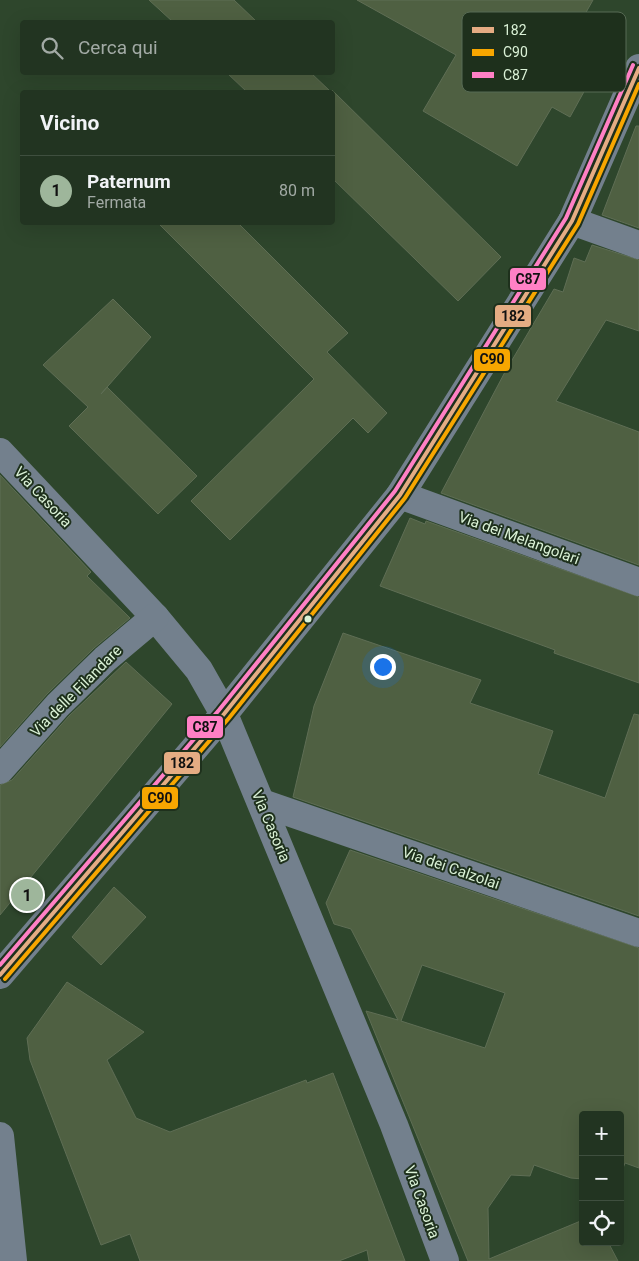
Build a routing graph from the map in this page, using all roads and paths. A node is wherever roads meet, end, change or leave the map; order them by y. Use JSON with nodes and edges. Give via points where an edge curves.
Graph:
{"nodes":[{"id":1,"x":636,"y":82,"type":"edge"},
{"id":2,"x":572,"y":221,"type":"junction"},
{"id":3,"x":639,"y":245,"type":"edge"},
{"id":4,"x":2,"y":457,"type":"edge"},
{"id":5,"x":400,"y":495,"type":"junction"},
{"id":6,"x":639,"y":582,"type":"edge"},
{"id":7,"x":155,"y":617,"type":"junction"},
{"id":8,"x":224,"y":714,"type":"junction"},
{"id":9,"x":0,"y":770,"type":"edge"},
{"id":10,"x":262,"y":803,"type":"junction"},
{"id":11,"x":639,"y":933,"type":"edge"},
{"id":12,"x":0,"y":976,"type":"edge"},
{"id":13,"x":0,"y":1136,"type":"edge"},
{"id":14,"x":12,"y":1261,"type":"edge"},
{"id":15,"x":444,"y":1261,"type":"edge"}],
"edges":[{"from":1,"to":2,"type":"street"},
{"from":2,"to":3,"type":"street"},
{"from":2,"to":5,"type":"street"},
{"from":4,"to":7,"type":"street","name":"Via Casoria"},
{"from":5,"to":6,"type":"street","name":"Via dei Melangolari"},
{"from":5,"to":8,"type":"street"},
{"from":7,"to":8,"type":"street","name":"Via Casoria","via":[[199,670]]},
{"from":7,"to":9,"type":"street","name":"Via delle Filandare","via":[[58,705]]},
{"from":8,"to":10,"type":"street","name":"Via Casoria"},
{"from":8,"to":12,"type":"street"},
{"from":10,"to":11,"type":"street","name":"Via dei Calzolai"},
{"from":10,"to":15,"type":"street","name":"Via Casoria","via":[[394,1126]]},
{"from":13,"to":14,"type":"street"}]}
